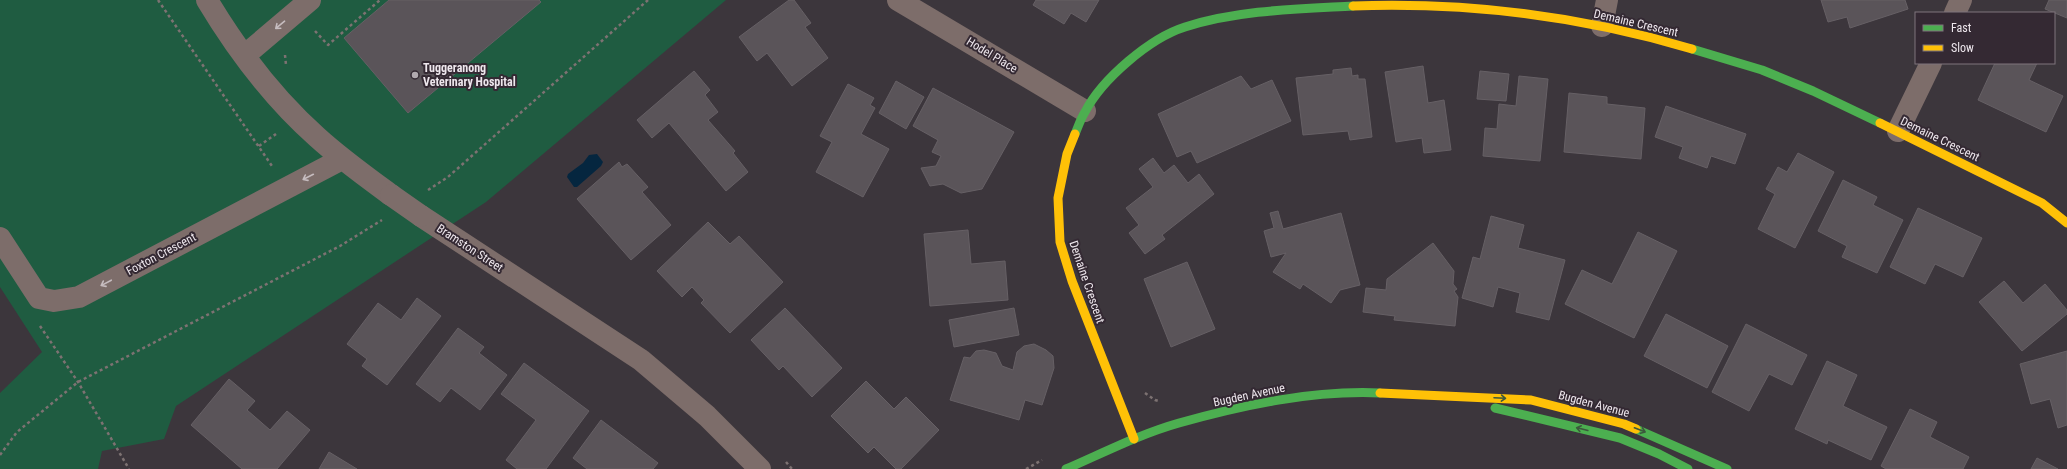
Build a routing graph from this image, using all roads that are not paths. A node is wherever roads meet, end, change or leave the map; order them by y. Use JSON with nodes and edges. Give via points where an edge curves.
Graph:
{"nodes":[{"id":1,"x":207,"y":0,"type":"edge"},
{"id":2,"x":310,"y":0,"type":"edge"},
{"id":3,"x":898,"y":0,"type":"edge"},
{"id":4,"x":1607,"y":0,"type":"edge"},
{"id":5,"x":1961,"y":0,"type":"edge"},
{"id":6,"x":1289,"y":5,"type":"edge"},
{"id":7,"x":1955,"y":12,"type":"edge"},
{"id":8,"x":1602,"y":26,"type":"junction"},
{"id":9,"x":244,"y":56,"type":"junction"},
{"id":10,"x":1931,"y":64,"type":"edge"},
{"id":11,"x":1085,"y":111,"type":"junction"},
{"id":12,"x":1898,"y":131,"type":"junction"},
{"id":13,"x":342,"y":159,"type":"junction"},
{"id":14,"x":2067,"y":223,"type":"edge"},
{"id":15,"x":0,"y":238,"type":"edge"},
{"id":16,"x":1447,"y":396,"type":"junction"},
{"id":17,"x":1624,"y":424,"type":"junction"},
{"id":18,"x":1620,"y":438,"type":"junction"},
{"id":19,"x":1134,"y":439,"type":"junction"},
{"id":20,"x":760,"y":469,"type":"edge"},
{"id":21,"x":1066,"y":469,"type":"edge"},
{"id":22,"x":1688,"y":469,"type":"edge"},
{"id":23,"x":1727,"y":469,"type":"edge"}],
"edges":[{"from":1,"to":9,"type":"street","name":"Bramston Street"},
{"from":2,"to":9,"type":"street","one_way":true},
{"from":3,"to":11,"type":"street","name":"Hodel Place"},
{"from":4,"to":8,"type":"street"},
{"from":5,"to":7,"type":"street"},
{"from":6,"to":8,"type":"street","name":"Demaine Crescent","via":[[1409,4],[1488,8]]},
{"from":6,"to":11,"type":"street","name":"Demaine Crescent","via":[[1184,27],[1146,47],[1112,76]]},
{"from":8,"to":12,"type":"street","name":"Demaine Crescent","via":[[1656,38],[1762,70]]},
{"from":9,"to":13,"type":"street","name":"Bramston Street","via":[[266,84],[315,136]]},
{"from":10,"to":12,"type":"street"},
{"from":11,"to":19,"type":"street","name":"Demaine Crescent","via":[[1067,154],[1058,198],[1060,242],[1072,281]]},
{"from":12,"to":14,"type":"street","name":"Demaine Crescent","via":[[2042,203]]},
{"from":13,"to":15,"type":"street","name":"Foxton Crescent","one_way":true,"via":[[78,297],[54,301],[39,298]]},
{"from":13,"to":20,"type":"street","name":"Bramston Street","bridge":true,"via":[[421,216],[641,360],[706,416]]},
{"from":16,"to":17,"type":"street","name":"Bugden Avenue","one_way":true,"via":[[1532,400]]},
{"from":18,"to":16,"type":"street","name":"Bugden Avenue","one_way":true},
{"from":16,"to":19,"type":"street","name":"Bugden Avenue","via":[[1362,392],[1315,395],[1268,402],[1201,418]]},
{"from":17,"to":18,"type":"street"},
{"from":17,"to":23,"type":"street","name":"Bugden Avenue","one_way":true},
{"from":18,"to":22,"type":"street","name":"Bugden Avenue"},
{"from":19,"to":21,"type":"street","name":"Bugden Avenue"}]}
